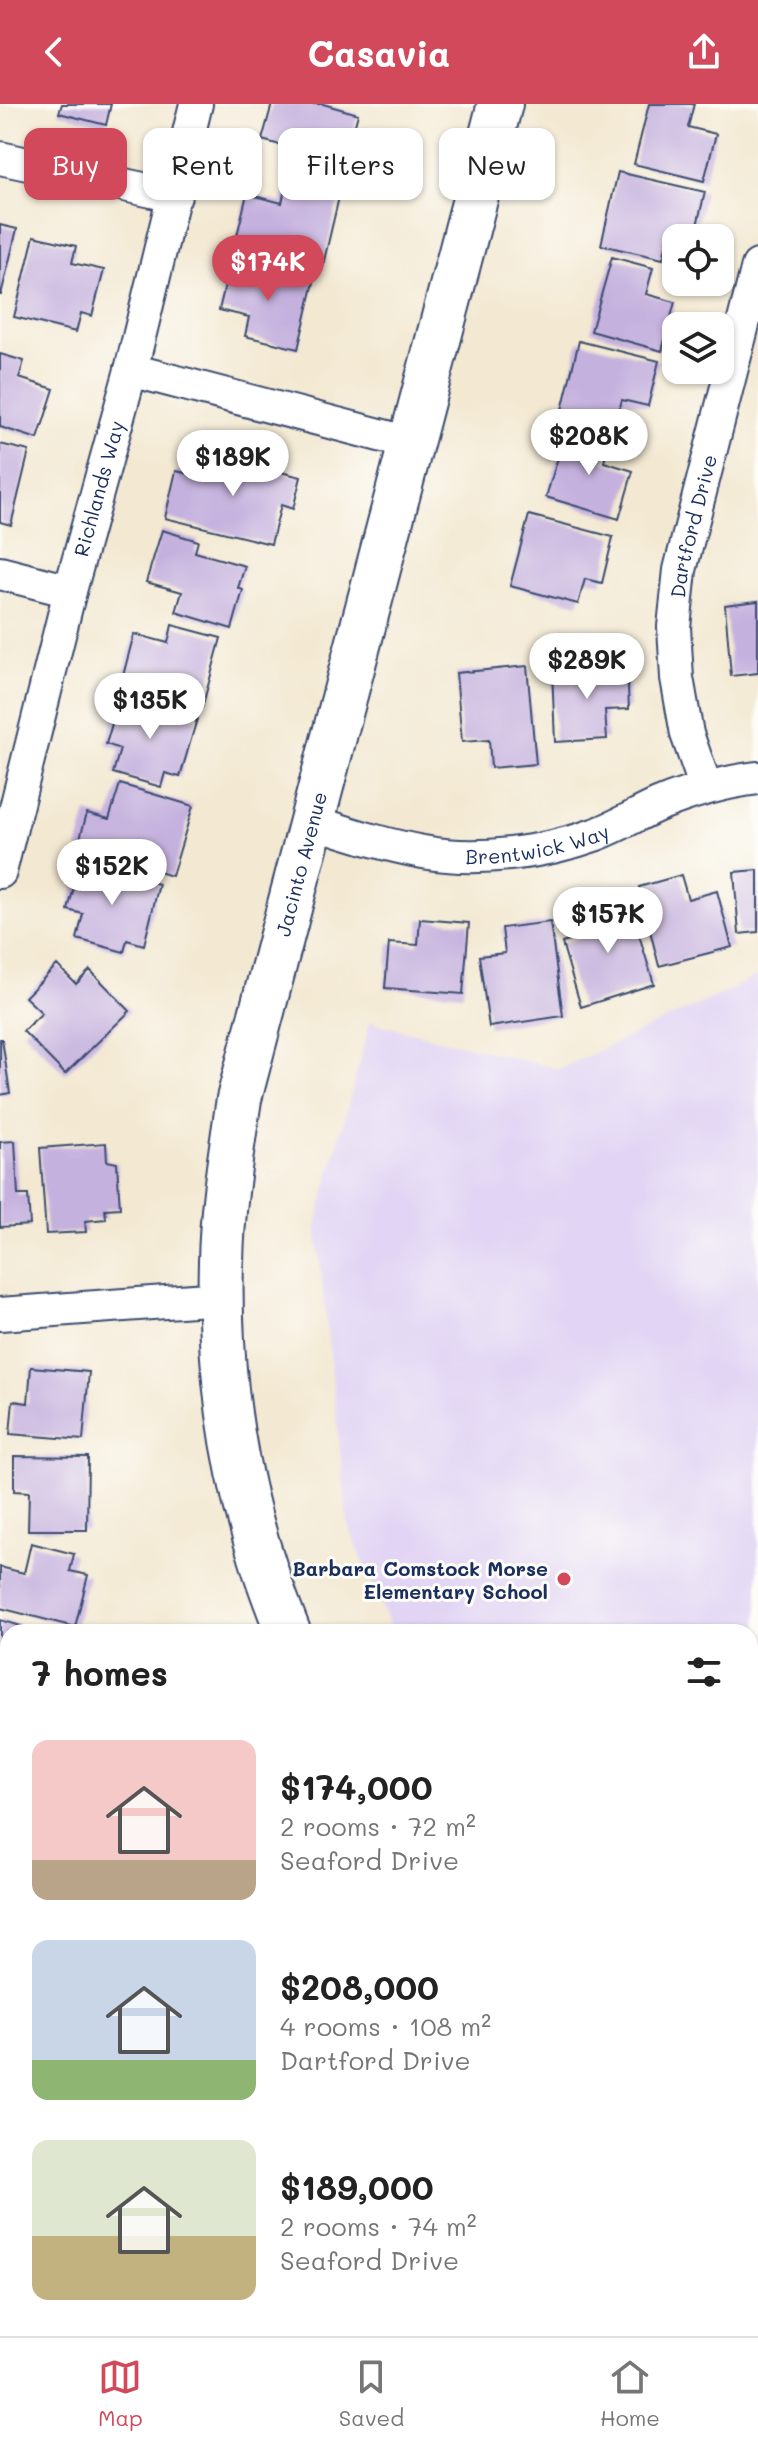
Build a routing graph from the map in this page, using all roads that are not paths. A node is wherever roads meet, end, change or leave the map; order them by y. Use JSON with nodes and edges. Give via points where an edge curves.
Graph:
{"nodes":[{"id":1,"x":196,"y":104,"type":"edge"},
{"id":2,"x":500,"y":104,"type":"edge"},
{"id":3,"x":191,"y":128,"type":"edge"},
{"id":4,"x":0,"y":158,"type":"edge"},
{"id":5,"x":143,"y":189,"type":"edge"},
{"id":6,"x":174,"y":200,"type":"edge"},
{"id":7,"x":758,"y":266,"type":"edge"},
{"id":8,"x":131,"y":370,"type":"junction"},
{"id":9,"x":410,"y":443,"type":"junction"},
{"id":10,"x":0,"y":573,"type":"edge"},
{"id":11,"x":70,"y":591,"type":"junction"},
{"id":12,"x":758,"y":778,"type":"edge"},
{"id":13,"x":706,"y":788,"type":"junction"},
{"id":14,"x":311,"y":821,"type":"junction"},
{"id":15,"x":0,"y":872,"type":"edge"},
{"id":16,"x":221,"y":1298,"type":"junction"},
{"id":17,"x":0,"y":1314,"type":"edge"},
{"id":18,"x":285,"y":1624,"type":"edge"}],
"edges":[{"from":1,"to":3,"type":"street","name":"Richlands Way"},
{"from":2,"to":9,"type":"street","name":"Jacinto Avenue"},
{"from":4,"to":5,"type":"street"},
{"from":6,"to":8,"type":"street","name":"Richlands Way"},
{"from":7,"to":13,"type":"street","name":"Dartford Drive","via":[[680,570],[674,627],[687,734]]},
{"from":8,"to":9,"type":"street"},
{"from":8,"to":11,"type":"street","name":"Richlands Way"},
{"from":9,"to":14,"type":"street","name":"Jacinto Avenue"},
{"from":10,"to":11,"type":"street"},
{"from":11,"to":15,"type":"street","name":"Richlands Way"},
{"from":12,"to":13,"type":"street","name":"Brentwick Way"},
{"from":13,"to":14,"type":"street","name":"Brentwick Way","via":[[597,834],[531,851],[475,856],[413,850]]},
{"from":14,"to":16,"type":"street","name":"Jacinto Avenue","via":[[239,1099],[227,1179]]},
{"from":16,"to":17,"type":"street"},
{"from":16,"to":18,"type":"street","name":"Jacinto Avenue","via":[[226,1389],[242,1484]]}]}
